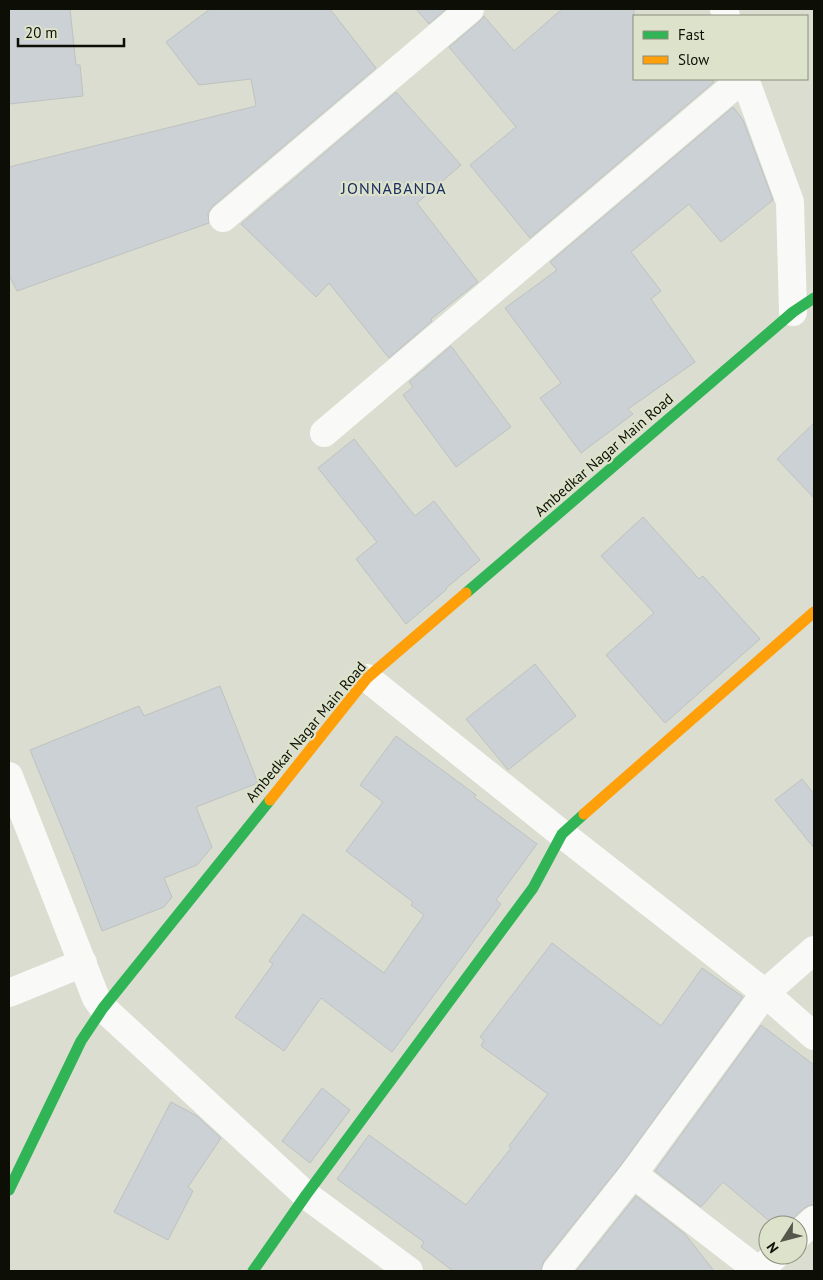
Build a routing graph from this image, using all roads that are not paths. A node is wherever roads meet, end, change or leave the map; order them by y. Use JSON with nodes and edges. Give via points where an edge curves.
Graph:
{"nodes":[{"id":1,"x":469,"y":9,"type":"edge"},
{"id":2,"x":742,"y":80,"type":"edge"},
{"id":3,"x":743,"y":80,"type":"edge"},
{"id":4,"x":223,"y":218,"type":"dead end"},
{"id":5,"x":804,"y":305,"type":"edge"},
{"id":6,"x":324,"y":433,"type":"dead end"},
{"id":7,"x":814,"y":612,"type":"edge"},
{"id":8,"x":367,"y":678,"type":"junction"},
{"id":9,"x":9,"y":776,"type":"edge"},
{"id":10,"x":562,"y":834,"type":"junction"},
{"id":11,"x":814,"y":950,"type":"edge"},
{"id":12,"x":83,"y":962,"type":"junction"},
{"id":13,"x":9,"y":992,"type":"edge"},
{"id":14,"x":765,"y":993,"type":"junction"},
{"id":15,"x":103,"y":1008,"type":"junction"},
{"id":16,"x":814,"y":1036,"type":"edge"},
{"id":17,"x":633,"y":1174,"type":"junction"},
{"id":18,"x":9,"y":1190,"type":"edge"},
{"id":19,"x":306,"y":1195,"type":"junction"},
{"id":20,"x":765,"y":1265,"type":"edge"},
{"id":21,"x":253,"y":1271,"type":"edge"},
{"id":22,"x":409,"y":1271,"type":"edge"},
{"id":23,"x":556,"y":1271,"type":"edge"}],
"edges":[{"from":1,"to":4,"type":"street"},
{"from":2,"to":6,"type":"street"},
{"from":3,"to":5,"type":"street","via":[[790,202]]},
{"from":5,"to":8,"type":"street","name":"Ambedkar Nagar Main Road"},
{"from":7,"to":10,"type":"street"},
{"from":8,"to":10,"type":"street"},
{"from":8,"to":15,"type":"street","name":"Ambedkar Nagar Main Road"},
{"from":9,"to":12,"type":"street"},
{"from":10,"to":14,"type":"street"},
{"from":10,"to":19,"type":"street","via":[[532,888]]},
{"from":11,"to":14,"type":"street"},
{"from":12,"to":13,"type":"street"},
{"from":12,"to":15,"type":"street"},
{"from":14,"to":16,"type":"street"},
{"from":14,"to":17,"type":"street"},
{"from":15,"to":18,"type":"street","name":"Ambedkar Nagar Main Road","via":[[81,1041]]},
{"from":15,"to":19,"type":"street"},
{"from":17,"to":20,"type":"street","via":[[759,1271]]},
{"from":17,"to":23,"type":"street"},
{"from":19,"to":21,"type":"street"},
{"from":19,"to":22,"type":"street"}]}
